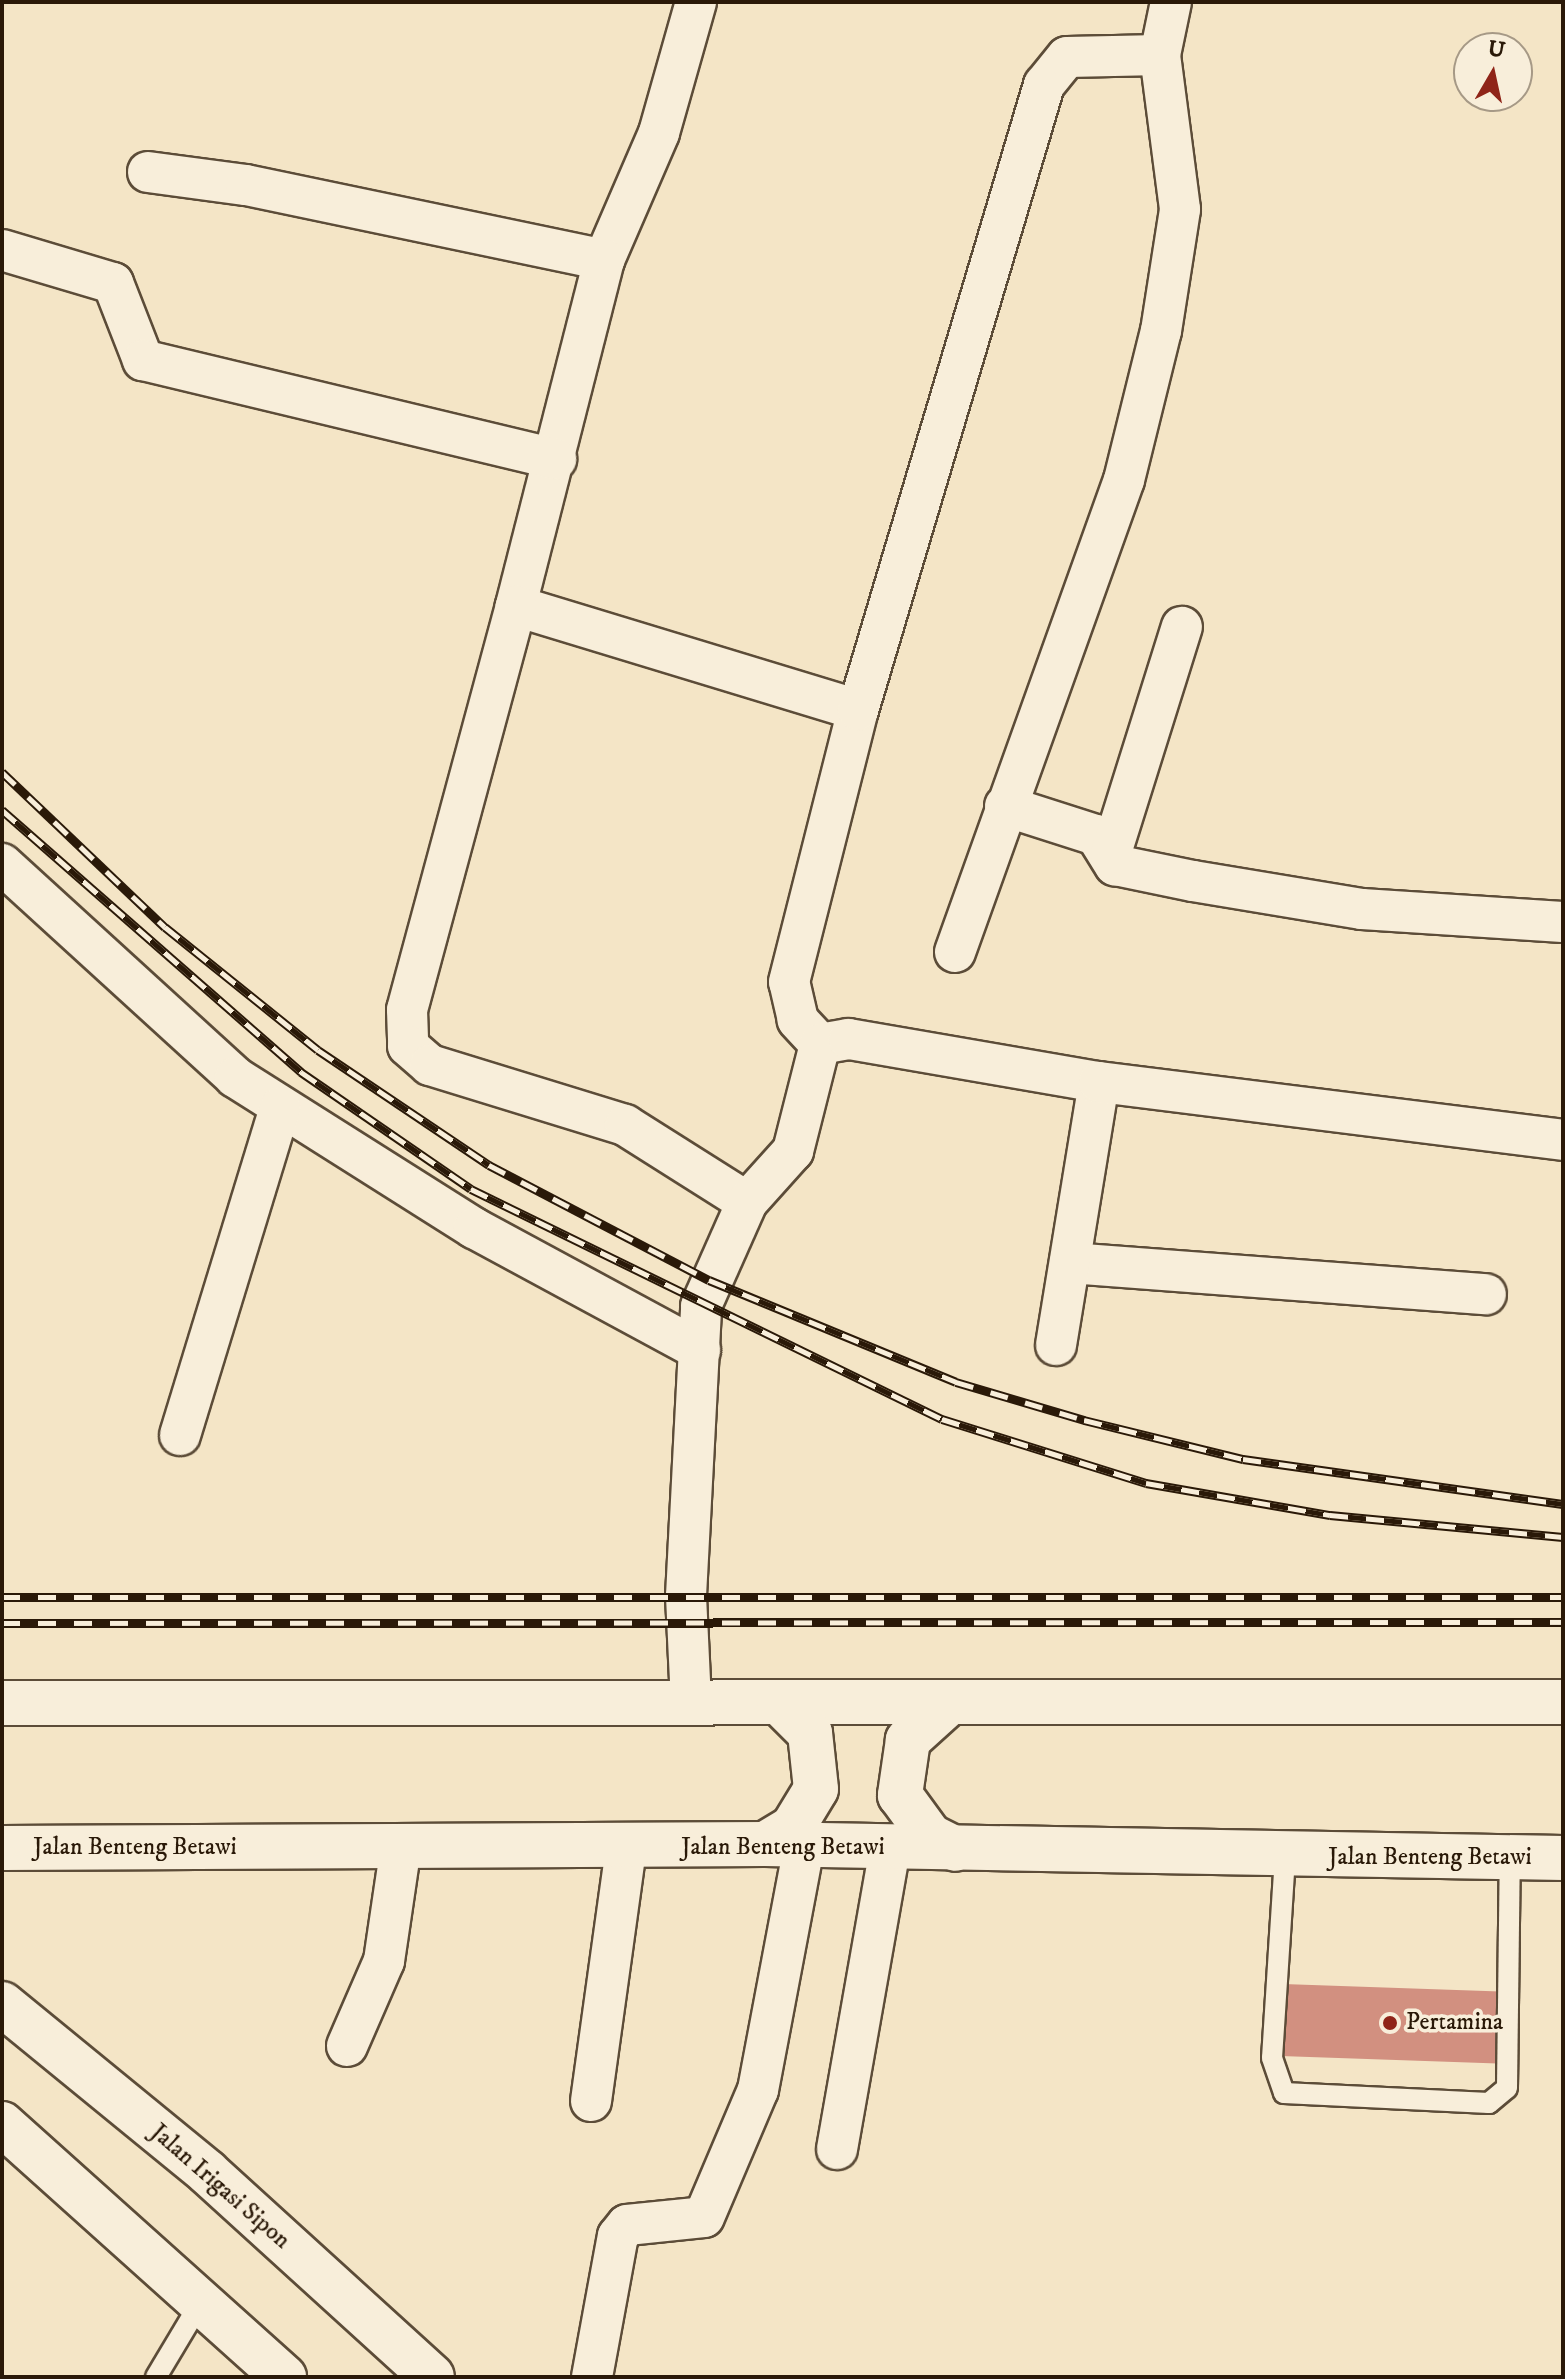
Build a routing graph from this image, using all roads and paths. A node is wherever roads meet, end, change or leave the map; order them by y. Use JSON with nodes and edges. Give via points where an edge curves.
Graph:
{"nodes":[{"id":1,"x":696,"y":2,"type":"edge"},
{"id":2,"x":1171,"y":2,"type":"edge"},
{"id":3,"x":1160,"y":55,"type":"junction"},
{"id":4,"x":148,"y":172,"type":"dead end"},
{"id":5,"x":2,"y":250,"type":"edge"},
{"id":6,"x":604,"y":260,"type":"junction"},
{"id":7,"x":556,"y":459,"type":"junction"},
{"id":8,"x":516,"y":606,"type":"junction"},
{"id":9,"x":1182,"y":627,"type":"dead end"},
{"id":10,"x":858,"y":710,"type":"junction"},
{"id":11,"x":1005,"y":806,"type":"junction"},
{"id":12,"x":1111,"y":853,"type":"junction"},
{"id":13,"x":2,"y":864,"type":"edge"},
{"id":14,"x":1563,"y":922,"type":"edge"},
{"id":15,"x":955,"y":952,"type":"dead end"},
{"id":16,"x":820,"y":1044,"type":"junction"},
{"id":17,"x":1099,"y":1082,"type":"junction"},
{"id":18,"x":280,"y":1107,"type":"junction"},
{"id":19,"x":1563,"y":1140,"type":"edge"},
{"id":20,"x":747,"y":1202,"type":"junction"},
{"id":21,"x":1070,"y":1263,"type":"junction"},
{"id":22,"x":1486,"y":1294,"type":"dead end"},
{"id":23,"x":1056,"y":1345,"type":"dead end"},
{"id":24,"x":700,"y":1350,"type":"junction"},
{"id":25,"x":180,"y":1435,"type":"dead end"},
{"id":26,"x":691,"y":1702,"type":"junction"},
{"id":27,"x":779,"y":1702,"type":"junction"},
{"id":28,"x":950,"y":1702,"type":"junction"},
{"id":29,"x":1563,"y":1702,"type":"edge"},
{"id":30,"x":2,"y":1703,"type":"edge"},
{"id":31,"x":784,"y":1845,"type":"junction"},
{"id":32,"x":401,"y":1846,"type":"junction"},
{"id":33,"x":2,"y":1848,"type":"edge"},
{"id":34,"x":890,"y":1848,"type":"junction"},
{"id":35,"x":955,"y":1849,"type":"junction"},
{"id":36,"x":626,"y":1850,"type":"junction"},
{"id":37,"x":1285,"y":1857,"type":"junction"},
{"id":38,"x":1510,"y":1858,"type":"junction"},
{"id":39,"x":1563,"y":1858,"type":"edge"},
{"id":40,"x":2,"y":2004,"type":"edge"},
{"id":41,"x":347,"y":2046,"type":"dead end"},
{"id":42,"x":591,"y":2101,"type":"dead end"},
{"id":43,"x":2,"y":2124,"type":"edge"},
{"id":44,"x":837,"y":2149,"type":"dead end"},
{"id":45,"x":202,"y":2300,"type":"junction"},
{"id":46,"x":156,"y":2377,"type":"edge"},
{"id":47,"x":284,"y":2377,"type":"edge"},
{"id":48,"x":432,"y":2377,"type":"edge"},
{"id":49,"x":592,"y":2377,"type":"edge"}],
"edges":[{"from":1,"to":6,"type":"street","via":[[659,133]]},
{"from":2,"to":3,"type":"street"},
{"from":3,"to":10,"type":"street","via":[[1067,57],[1052,67]]},
{"from":3,"to":11,"type":"street","via":[[1180,209],[1161,331],[1124,480]]},
{"from":4,"to":6,"type":"street","via":[[246,185]]},
{"from":5,"to":7,"type":"street","via":[[113,283],[143,360]]},
{"from":6,"to":7,"type":"street"},
{"from":7,"to":8,"type":"street"},
{"from":8,"to":10,"type":"street"},
{"from":8,"to":20,"type":"street","via":[[407,1010],[408,1046],[430,1065],[625,1125]]},
{"from":9,"to":12,"type":"street"},
{"from":10,"to":16,"type":"street","via":[[789,982],[798,1020]]},
{"from":11,"to":12,"type":"street","via":[[1096,835]]},
{"from":11,"to":15,"type":"street"},
{"from":12,"to":14,"type":"street","via":[[1115,865],[1362,909]]},
{"from":13,"to":18,"type":"street","via":[[235,1077]]},
{"from":16,"to":17,"type":"street","via":[[849,1039]]},
{"from":16,"to":20,"type":"street","via":[[793,1151]]},
{"from":17,"to":19,"type":"street"},
{"from":17,"to":21,"type":"street"},
{"from":18,"to":24,"type":"street","via":[[474,1228]]},
{"from":18,"to":25,"type":"street"},
{"from":20,"to":24,"type":"street","via":[[709,1280]]},
{"from":21,"to":22,"type":"street"},
{"from":21,"to":23,"type":"street"},
{"from":24,"to":26,"type":"street","via":[[686,1596]]},
{"from":26,"to":27,"type":"main road"},
{"from":26,"to":30,"type":"main road"},
{"from":27,"to":28,"type":"main road"},
{"from":27,"to":31,"type":"main road","via":[[810,1733],[816,1789]]},
{"from":28,"to":29,"type":"main road"},
{"from":28,"to":35,"type":"main road","via":[[908,1740],[900,1795],[930,1836]]},
{"from":31,"to":34,"type":"main road","name":"Jalan Benteng Betawi"},
{"from":31,"to":36,"type":"main road","name":"Jalan Benteng Betawi"},
{"from":31,"to":49,"type":"street","via":[[752,2104],[704,2217],[627,2225],[618,2236]]},
{"from":32,"to":33,"type":"main road","name":"Jalan Benteng Betawi"},
{"from":32,"to":36,"type":"main road","name":"Jalan Benteng Betawi"},
{"from":32,"to":41,"type":"street","via":[[384,1961]]},
{"from":34,"to":35,"type":"main road","name":"Jalan Benteng Betawi"},
{"from":34,"to":44,"type":"street"},
{"from":35,"to":37,"type":"main road","name":"Jalan Benteng Betawi"},
{"from":36,"to":42,"type":"street"},
{"from":37,"to":38,"type":"main road","name":"Jalan Benteng Betawi"},
{"from":37,"to":38,"type":"lane","via":[[1272,2058],[1284,2093],[1489,2103],[1507,2088]]},
{"from":38,"to":39,"type":"main road","name":"Jalan Benteng Betawi"},
{"from":40,"to":48,"type":"main road","name":"Jalan Irigasi Sipon","via":[[207,2172]]},
{"from":43,"to":45,"type":"main road"},
{"from":45,"to":46,"type":"lane"},
{"from":45,"to":47,"type":"main road"}]}
